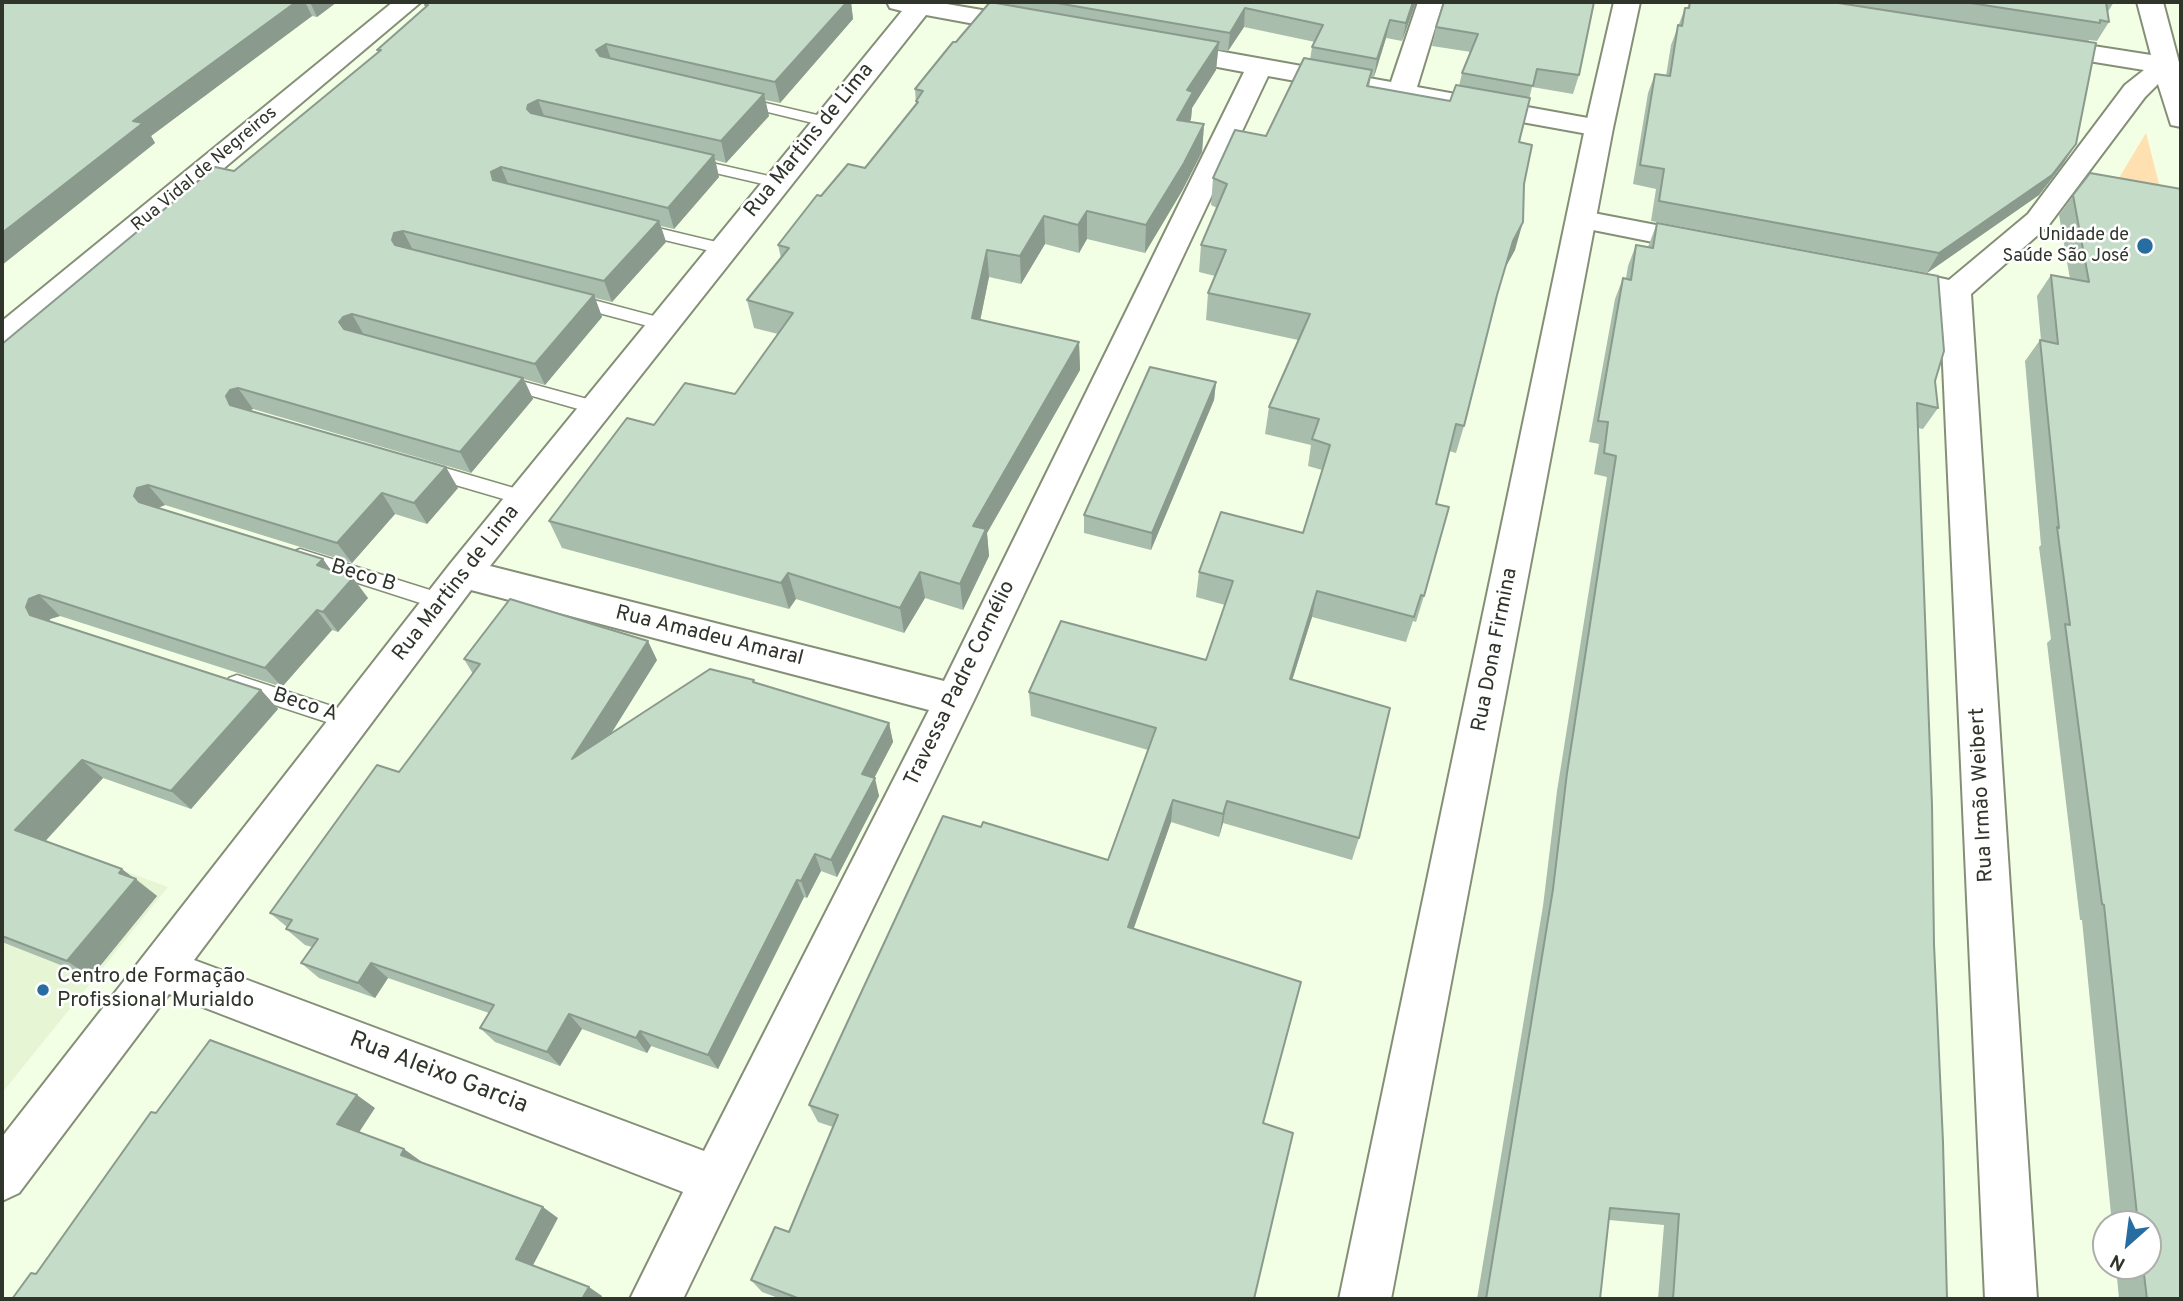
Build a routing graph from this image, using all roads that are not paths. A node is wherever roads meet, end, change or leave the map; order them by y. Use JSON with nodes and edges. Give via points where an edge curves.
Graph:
{"nodes":[{"id":1,"x":408,"y":2,"type":"edge"},
{"id":2,"x":1431,"y":2,"type":"edge"},
{"id":3,"x":1627,"y":2,"type":"edge"},
{"id":4,"x":2150,"y":2,"type":"edge"},
{"id":5,"x":911,"y":3,"type":"edge"},
{"id":6,"x":1056,"y":30,"type":"edge"},
{"id":7,"x":2019,"y":42,"type":"edge"},
{"id":8,"x":1138,"y":44,"type":"edge"},
{"id":9,"x":2165,"y":65,"type":"junction"},
{"id":10,"x":1260,"y":66,"type":"junction"},
{"id":11,"x":1402,"y":91,"type":"junction"},
{"id":12,"x":719,"y":96,"type":"edge"},
{"id":13,"x":2181,"y":119,"type":"edge"},
{"id":14,"x":825,"y":121,"type":"junction"},
{"id":15,"x":1599,"y":128,"type":"junction"},
{"id":16,"x":681,"y":160,"type":"edge"},
{"id":17,"x":776,"y":182,"type":"junction"},
{"id":18,"x":1583,"y":220,"type":"junction"},
{"id":19,"x":616,"y":222,"type":"edge"},
{"id":20,"x":1729,"y":248,"type":"edge"},
{"id":21,"x":723,"y":249,"type":"junction"},
{"id":22,"x":1902,"y":281,"type":"edge"},
{"id":23,"x":1955,"y":290,"type":"junction"},
{"id":24,"x":558,"y":297,"type":"edge"},
{"id":25,"x":663,"y":324,"type":"junction"},
{"id":26,"x":2,"y":338,"type":"edge"},
{"id":27,"x":479,"y":376,"type":"edge"},
{"id":28,"x":596,"y":408,"type":"junction"},
{"id":29,"x":407,"y":464,"type":"edge"},
{"id":30,"x":524,"y":498,"type":"junction"},
{"id":31,"x":283,"y":552,"type":"edge"},
{"id":32,"x":453,"y":588,"type":"junction"},
{"id":33,"x":218,"y":678,"type":"edge"},
{"id":34,"x":954,"y":700,"type":"junction"},
{"id":35,"x":351,"y":720,"type":"junction"},
{"id":36,"x":160,"y":969,"type":"junction"},
{"id":37,"x":2,"y":1176,"type":"edge"},
{"id":38,"x":715,"y":1180,"type":"junction"},
{"id":39,"x":656,"y":1299,"type":"edge"},
{"id":40,"x":1365,"y":1299,"type":"edge"},
{"id":41,"x":2011,"y":1299,"type":"edge"}],
"edges":[{"from":1,"to":26,"type":"street","name":"Rua Vidal de Negreiros"},
{"from":2,"to":11,"type":"street"},
{"from":3,"to":15,"type":"street","name":"Rua Dona Firmina"},
{"from":4,"to":9,"type":"street"},
{"from":5,"to":6,"type":"street"},
{"from":5,"to":14,"type":"street","name":"Rua Martins de Lima"},
{"from":7,"to":9,"type":"street"},
{"from":8,"to":10,"type":"street"},
{"from":9,"to":13,"type":"street"},
{"from":9,"to":23,"type":"street","via":[[2135,91],[2038,219]]},
{"from":10,"to":11,"type":"street"},
{"from":10,"to":34,"type":"street","name":"Travessa Padre Cornélio"},
{"from":11,"to":15,"type":"street"},
{"from":12,"to":14,"type":"lane"},
{"from":14,"to":17,"type":"street","name":"Rua Martins de Lima"},
{"from":15,"to":18,"type":"street","name":"Rua Dona Firmina"},
{"from":16,"to":17,"type":"lane"},
{"from":17,"to":21,"type":"street","name":"Rua Martins de Lima"},
{"from":18,"to":20,"type":"street"},
{"from":18,"to":40,"type":"street","name":"Rua Dona Firmina"},
{"from":19,"to":21,"type":"lane"},
{"from":21,"to":25,"type":"street","name":"Rua Martins de Lima"},
{"from":22,"to":23,"type":"street"},
{"from":23,"to":41,"type":"street","name":"Rua Irmão Weibert"},
{"from":24,"to":25,"type":"lane"},
{"from":25,"to":28,"type":"street","name":"Rua Martins de Lima"},
{"from":27,"to":28,"type":"lane"},
{"from":28,"to":30,"type":"street","name":"Rua Martins de Lima"},
{"from":29,"to":30,"type":"lane"},
{"from":30,"to":32,"type":"street","name":"Rua Martins de Lima"},
{"from":31,"to":32,"type":"lane","name":"Beco B"},
{"from":32,"to":34,"type":"street","name":"Rua Amadeu Amaral"},
{"from":32,"to":35,"type":"street","name":"Rua Martins de Lima"},
{"from":33,"to":35,"type":"lane","name":"Beco A"},
{"from":34,"to":38,"type":"street","name":"Travessa Padre Cornélio"},
{"from":35,"to":36,"type":"street","name":"Rua Martins de Lima"},
{"from":36,"to":37,"type":"street","name":"Rua Martins de Lima"},
{"from":36,"to":38,"type":"street","name":"Rua Aleixo Garcia"},
{"from":38,"to":39,"type":"street","name":"Travessa Padre Cornélio"}]}
